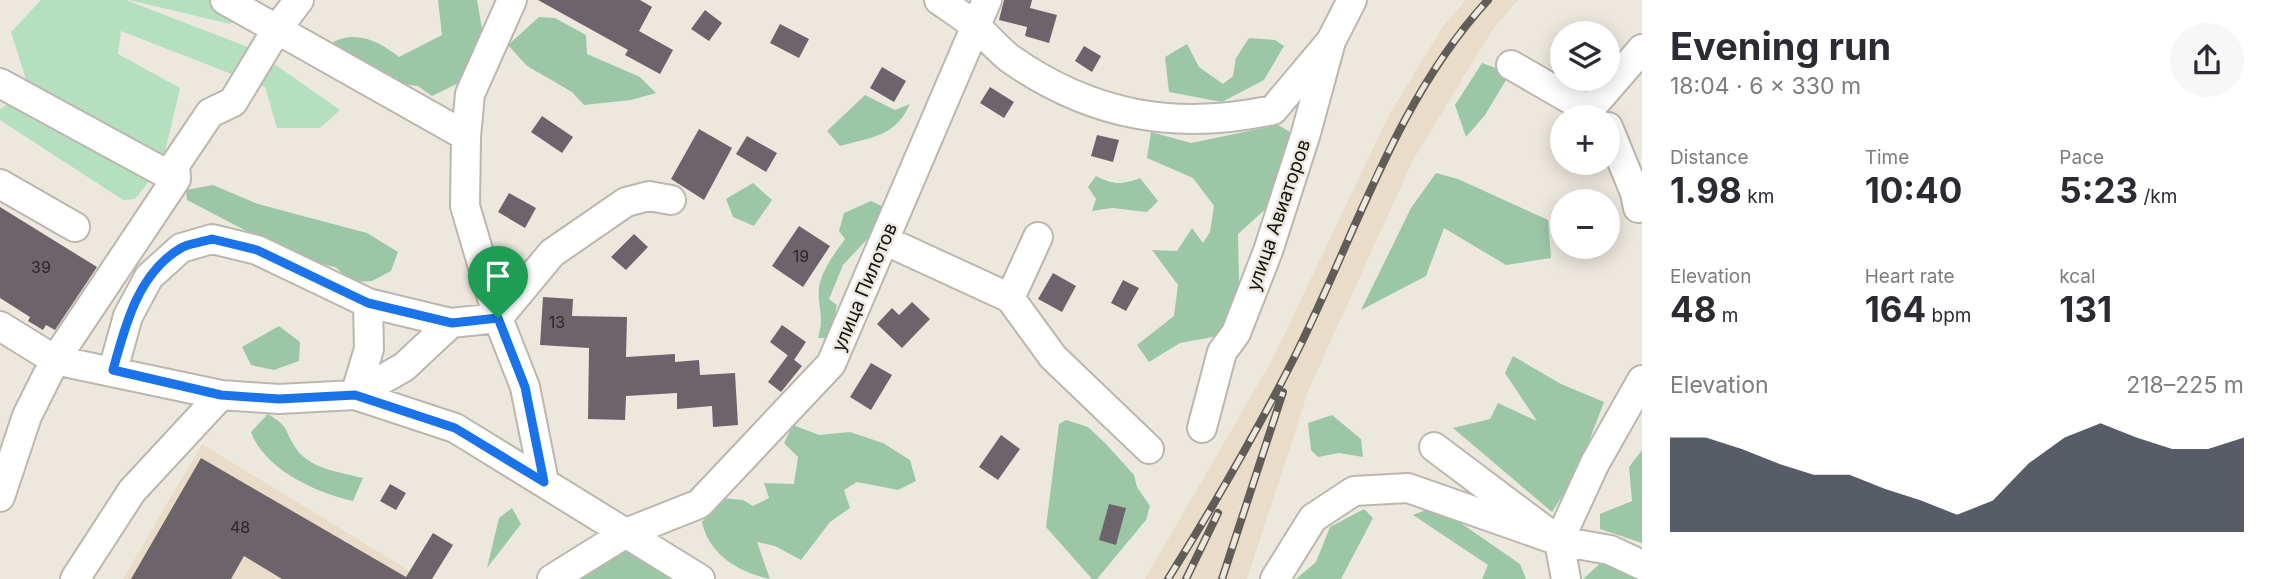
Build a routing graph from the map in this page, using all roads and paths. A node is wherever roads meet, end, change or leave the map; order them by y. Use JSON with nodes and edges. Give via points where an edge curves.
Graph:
{"nodes":[{"id":1,"x":225,"y":0,"type":"edge"},
{"id":2,"x":299,"y":0,"type":"edge"},
{"id":3,"x":512,"y":0,"type":"edge"},
{"id":4,"x":939,"y":0,"type":"edge"},
{"id":5,"x":987,"y":0,"type":"edge"},
{"id":6,"x":1352,"y":0,"type":"edge"},
{"id":7,"x":975,"y":26,"type":"junction"},
{"id":8,"x":277,"y":29,"type":"junction"},
{"id":9,"x":1331,"y":41,"type":"junction"},
{"id":10,"x":1642,"y":49,"type":"edge"},
{"id":11,"x":1511,"y":65,"type":"dead end"},
{"id":12,"x":0,"y":83,"type":"edge"},
{"id":13,"x":1577,"y":105,"type":"edge"},
{"id":14,"x":1606,"y":105,"type":"edge"},
{"id":15,"x":466,"y":136,"type":"junction"},
{"id":16,"x":1620,"y":163,"type":"edge"},
{"id":17,"x":176,"y":179,"type":"junction"},
{"id":18,"x":0,"y":184,"type":"edge"},
{"id":19,"x":671,"y":200,"type":"dead end"},
{"id":20,"x":1638,"y":208,"type":"dead end"},
{"id":21,"x":75,"y":227,"type":"dead end"},
{"id":22,"x":1038,"y":237,"type":"dead end"},
{"id":23,"x":884,"y":240,"type":"junction"},
{"id":24,"x":1010,"y":298,"type":"junction"},
{"id":25,"x":368,"y":303,"type":"junction"},
{"id":26,"x":498,"y":318,"type":"junction"},
{"id":27,"x":452,"y":323,"type":"junction"},
{"id":28,"x":0,"y":326,"type":"edge"},
{"id":29,"x":55,"y":360,"type":"junction"},
{"id":30,"x":113,"y":370,"type":"junction"},
{"id":31,"x":1642,"y":380,"type":"edge"},
{"id":32,"x":221,"y":395,"type":"junction"},
{"id":33,"x":355,"y":395,"type":"junction"},
{"id":34,"x":1202,"y":428,"type":"dead end"},
{"id":35,"x":1434,"y":447,"type":"dead end"},
{"id":36,"x":1149,"y":449,"type":"dead end"},
{"id":37,"x":544,"y":482,"type":"junction"},
{"id":38,"x":0,"y":497,"type":"edge"},
{"id":39,"x":626,"y":533,"type":"junction"},
{"id":40,"x":1559,"y":541,"type":"junction"},
{"id":41,"x":1642,"y":565,"type":"edge"},
{"id":42,"x":75,"y":579,"type":"edge"},
{"id":43,"x":552,"y":579,"type":"edge"},
{"id":44,"x":700,"y":579,"type":"edge"},
{"id":45,"x":1275,"y":579,"type":"edge"},
{"id":46,"x":1566,"y":579,"type":"edge"}],
"edges":[{"from":1,"to":8,"type":"street"},
{"from":2,"to":8,"type":"street"},
{"from":3,"to":15,"type":"street","via":[[470,94]]},
{"from":4,"to":7,"type":"street"},
{"from":5,"to":7,"type":"street","name":"улица Пилотов"},
{"from":6,"to":9,"type":"street","name":"улица Авиаторов"},
{"from":7,"to":9,"type":"street","via":[[1009,57],[1089,103],[1160,120],[1206,121],[1273,110]]},
{"from":7,"to":23,"type":"street","name":"улица Пилотов"},
{"from":8,"to":15,"type":"street"},
{"from":8,"to":17,"type":"street","via":[[233,102],[210,113],[175,165]]},
{"from":9,"to":34,"type":"street","name":"улица Авиаторов","via":[[1268,251],[1236,333],[1222,352]]},
{"from":10,"to":14,"type":"street"},
{"from":11,"to":13,"type":"street"},
{"from":12,"to":17,"type":"street"},
{"from":15,"to":26,"type":"street","via":[[466,206]]},
{"from":16,"to":20,"type":"street"},
{"from":17,"to":29,"type":"street"},
{"from":18,"to":21,"type":"street"},
{"from":19,"to":26,"type":"street","via":[[649,196],[626,202],[552,253]]},
{"from":22,"to":24,"type":"street"},
{"from":23,"to":24,"type":"street"},
{"from":23,"to":39,"type":"street","name":"улица Пилотов","via":[[831,364],[699,504]]},
{"from":24,"to":36,"type":"street","via":[[1053,357]]},
{"from":25,"to":27,"type":"street"},
{"from":25,"to":30,"type":"street","via":[[257,250],[212,239],[181,248],[149,277],[128,316]]},
{"from":25,"to":33,"type":"street","via":[[369,349]]},
{"from":26,"to":27,"type":"street"},
{"from":26,"to":37,"type":"street","via":[[525,387]]},
{"from":27,"to":33,"type":"street","via":[[404,367]]},
{"from":28,"to":29,"type":"street"},
{"from":29,"to":30,"type":"street"},
{"from":29,"to":38,"type":"street","via":[[27,416]]},
{"from":30,"to":32,"type":"street"},
{"from":31,"to":40,"type":"street"},
{"from":32,"to":33,"type":"street","via":[[279,399]]},
{"from":32,"to":42,"type":"street","via":[[132,491]]},
{"from":33,"to":37,"type":"street","via":[[455,428]]},
{"from":35,"to":40,"type":"street"},
{"from":37,"to":39,"type":"street"},
{"from":39,"to":43,"type":"street","name":"улица Пилотов"},
{"from":39,"to":44,"type":"street"},
{"from":40,"to":41,"type":"street","via":[[1610,550]]},
{"from":40,"to":45,"type":"street","via":[[1408,488],[1354,491],[1313,518]]},
{"from":40,"to":46,"type":"street"}]}
